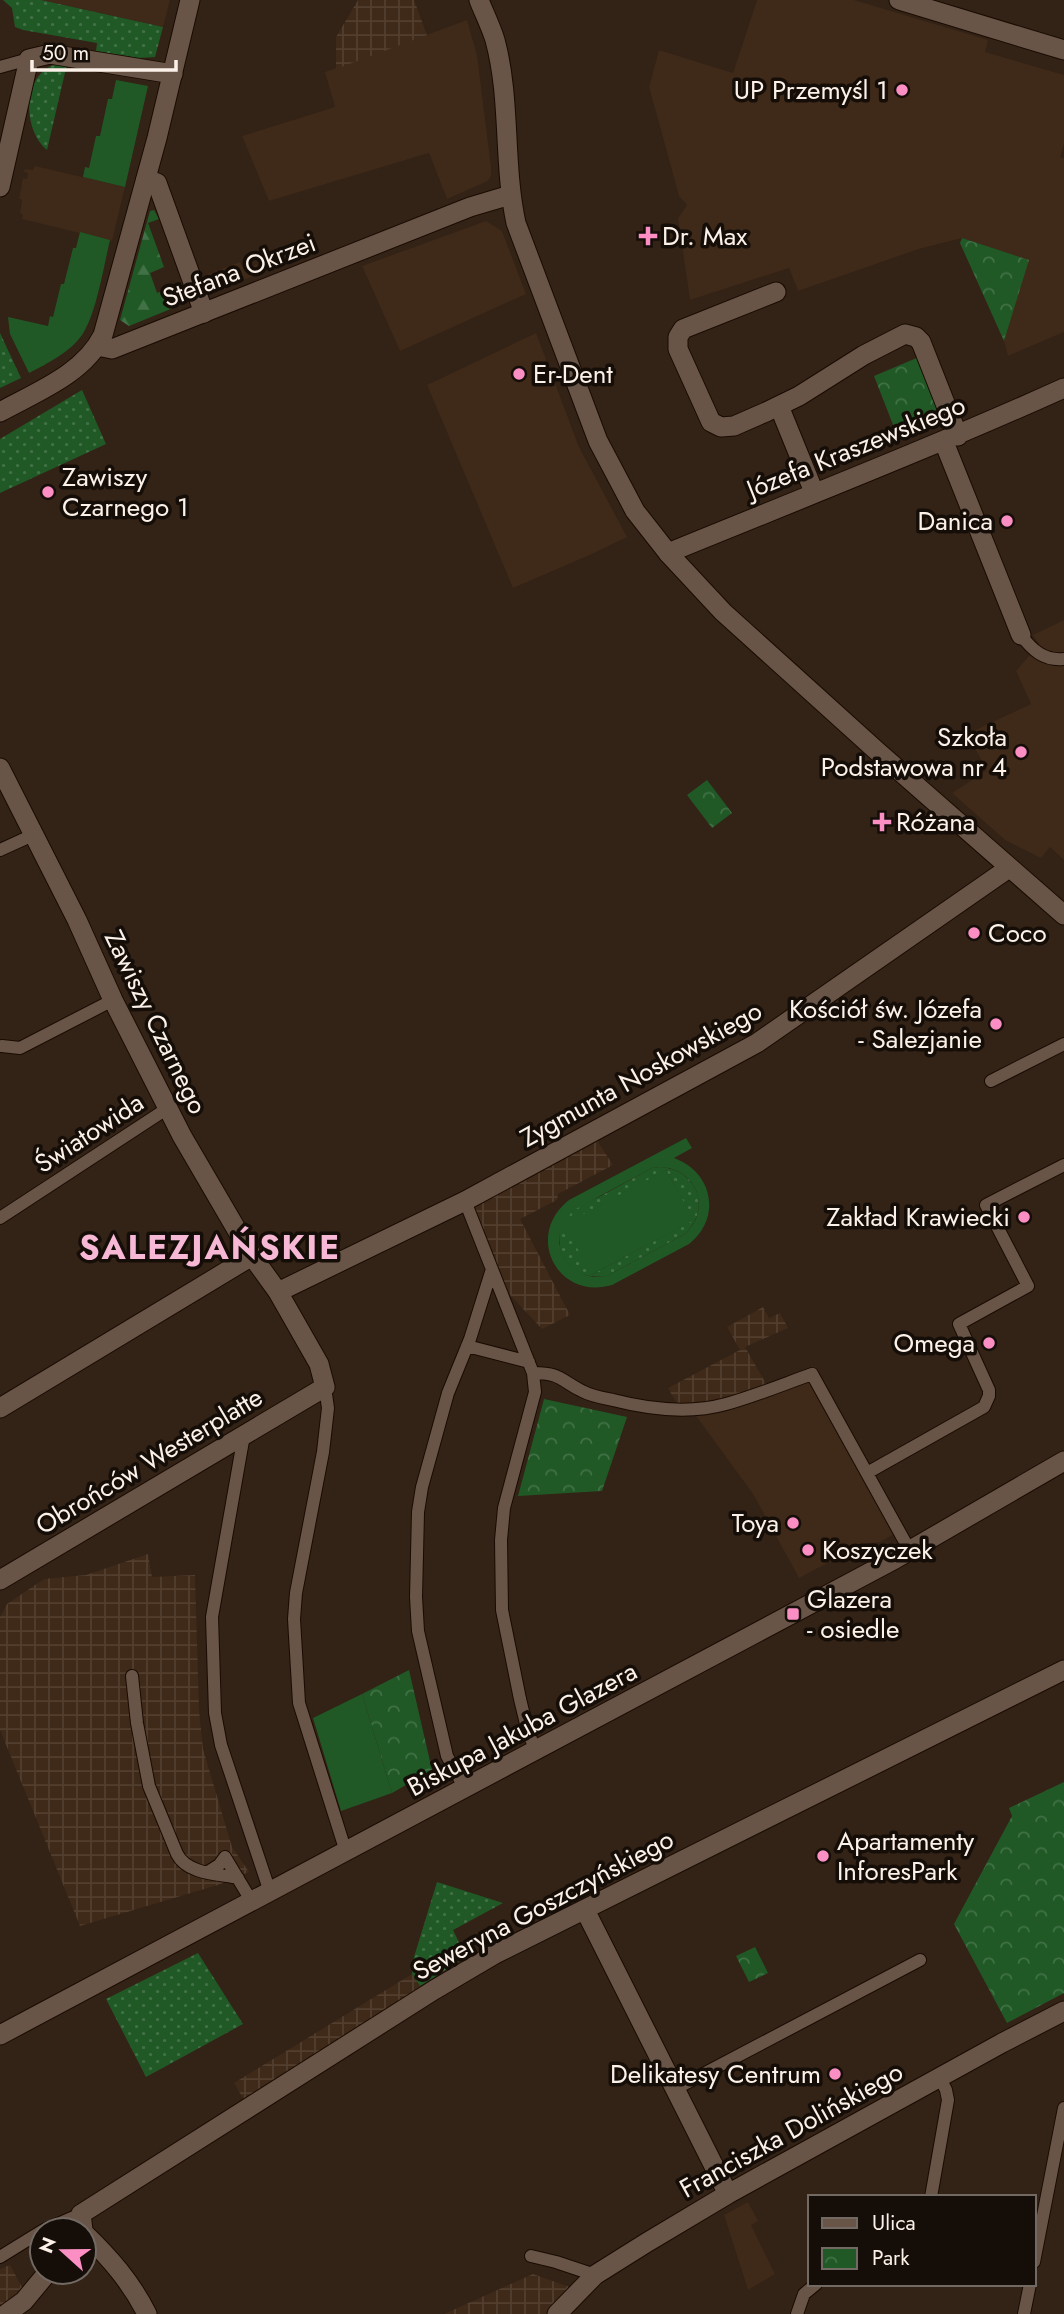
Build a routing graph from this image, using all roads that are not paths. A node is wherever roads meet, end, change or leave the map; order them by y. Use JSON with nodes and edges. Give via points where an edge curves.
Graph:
{"nodes":[{"id":1,"x":190,"y":0,"type":"edge"},
{"id":2,"x":479,"y":0,"type":"edge"},
{"id":3,"x":900,"y":0,"type":"edge"},
{"id":4,"x":1064,"y":50,"type":"edge"},
{"id":5,"x":29,"y":59,"type":"junction"},
{"id":6,"x":0,"y":67,"type":"edge"},
{"id":7,"x":173,"y":74,"type":"junction"},
{"id":8,"x":146,"y":179,"type":"junction"},
{"id":9,"x":0,"y":187,"type":"edge"},
{"id":10,"x":510,"y":195,"type":"junction"},
{"id":11,"x":776,"y":292,"type":"dead end"},
{"id":12,"x":204,"y":313,"type":"junction"},
{"id":13,"x":98,"y":346,"type":"junction"},
{"id":14,"x":1064,"y":388,"type":"edge"},
{"id":15,"x":779,"y":406,"type":"junction"},
{"id":16,"x":0,"y":412,"type":"edge"},
{"id":17,"x":951,"y":439,"type":"junction"},
{"id":18,"x":814,"y":492,"type":"junction"},
{"id":19,"x":668,"y":553,"type":"junction"},
{"id":20,"x":1021,"y":635,"type":"joint"},
{"id":21,"x":1064,"y":659,"type":"edge"},
{"id":22,"x":0,"y":768,"type":"edge"},
{"id":23,"x":33,"y":835,"type":"junction"},
{"id":24,"x":0,"y":850,"type":"edge"},
{"id":25,"x":1009,"y":868,"type":"junction"},
{"id":26,"x":1064,"y":915,"type":"edge"},
{"id":27,"x":113,"y":1000,"type":"junction"},
{"id":28,"x":1064,"y":1044,"type":"edge"},
{"id":29,"x":2,"y":1046,"type":"dead end"},
{"id":30,"x":991,"y":1081,"type":"dead end"},
{"id":31,"x":168,"y":1108,"type":"junction"},
{"id":32,"x":1064,"y":1165,"type":"edge"},
{"id":33,"x":465,"y":1201,"type":"junction"},
{"id":34,"x":0,"y":1217,"type":"edge"},
{"id":35,"x":252,"y":1256,"type":"junction"},
{"id":36,"x":492,"y":1269,"type":"junction"},
{"id":37,"x":278,"y":1292,"type":"junction"},
{"id":38,"x":467,"y":1346,"type":"junction"},
{"id":39,"x":531,"y":1367,"type":"junction"},
{"id":40,"x":325,"y":1387,"type":"junction"},
{"id":41,"x":0,"y":1408,"type":"edge"},
{"id":42,"x":244,"y":1435,"type":"junction"},
{"id":43,"x":1064,"y":1461,"type":"edge"},
{"id":44,"x":867,"y":1473,"type":"junction"},
{"id":45,"x":910,"y":1551,"type":"junction"},
{"id":46,"x":0,"y":1580,"type":"edge"},
{"id":47,"x":1064,"y":1670,"type":"edge"},
{"id":48,"x":132,"y":1676,"type":"dead end"},
{"id":49,"x":536,"y":1751,"type":"junction"},
{"id":50,"x":466,"y":1789,"type":"junction"},
{"id":51,"x":346,"y":1852,"type":"junction"},
{"id":52,"x":208,"y":1872,"type":"junction"},
{"id":53,"x":238,"y":1878,"type":"junction"},
{"id":54,"x":270,"y":1892,"type":"junction"},
{"id":55,"x":252,"y":1902,"type":"junction"},
{"id":56,"x":585,"y":1910,"type":"junction"},
{"id":57,"x":920,"y":1960,"type":"dead end"},
{"id":58,"x":1064,"y":2011,"type":"edge"},
{"id":59,"x":0,"y":2035,"type":"edge"},
{"id":60,"x":940,"y":2078,"type":"junction"},
{"id":61,"x":674,"y":2089,"type":"junction"},
{"id":62,"x":1064,"y":2108,"type":"edge"},
{"id":63,"x":728,"y":2194,"type":"junction"},
{"id":64,"x":931,"y":2195,"type":"edge"},
{"id":65,"x":98,"y":2216,"type":"edge"},
{"id":66,"x":28,"y":2240,"type":"edge"},
{"id":67,"x":98,"y":2244,"type":"edge"},
{"id":68,"x":1036,"y":2252,"type":"edge"},
{"id":69,"x":0,"y":2256,"type":"edge"},
{"id":70,"x":531,"y":2256,"type":"dead end"},
{"id":71,"x":595,"y":2275,"type":"junction"},
{"id":72,"x":36,"y":2286,"type":"edge"},
{"id":73,"x":814,"y":2286,"type":"edge"},
{"id":74,"x":1030,"y":2286,"type":"edge"},
{"id":75,"x":6,"y":2314,"type":"edge"},
{"id":76,"x":147,"y":2314,"type":"edge"},
{"id":77,"x":557,"y":2314,"type":"edge"},
{"id":78,"x":797,"y":2314,"type":"edge"},
{"id":79,"x":1024,"y":2314,"type":"edge"}],
"edges":[{"from":1,"to":7,"type":"street"},
{"from":2,"to":10,"type":"street","via":[[495,39],[502,79]]},
{"from":3,"to":4,"type":"street"},
{"from":5,"to":6,"type":"lane"},
{"from":5,"to":7,"type":"street","via":[[50,54]]},
{"from":5,"to":9,"type":"street"},
{"from":7,"to":8,"type":"street"},
{"from":8,"to":12,"type":"street","via":[[157,183]]},
{"from":8,"to":13,"type":"street"},
{"from":10,"to":12,"type":"street","name":"Stefana Okrzei"},
{"from":10,"to":19,"type":"street","via":[[526,251],[598,441],[635,511]]},
{"from":11,"to":15,"type":"street","via":[[683,329],[678,349],[711,422],[734,426]]},
{"from":12,"to":13,"type":"street","name":"Stefana Okrzei","via":[[112,349]]},
{"from":13,"to":16,"type":"street","via":[[78,366]]},
{"from":14,"to":17,"type":"street","name":"Józefa Kraszewskiego"},
{"from":15,"to":17,"type":"street","via":[[864,355],[911,334],[921,342]]},
{"from":15,"to":18,"type":"street"},
{"from":17,"to":18,"type":"street","name":"Józefa Kraszewskiego"},
{"from":17,"to":20,"type":"street"},
{"from":18,"to":19,"type":"street","name":"Józefa Kraszewskiego"},
{"from":19,"to":25,"type":"street","via":[[723,612]]},
{"from":20,"to":21,"type":"lane","via":[[1042,655]]},
{"from":22,"to":23,"type":"street","name":"Zawiszy Czarnego"},
{"from":23,"to":24,"type":"lane"},
{"from":23,"to":27,"type":"street","name":"Zawiszy Czarnego"},
{"from":25,"to":26,"type":"street"},
{"from":25,"to":33,"type":"street","name":"Zygmunta Noskowskiego","via":[[757,1043]]},
{"from":27,"to":29,"type":"lane","via":[[20,1048]]},
{"from":27,"to":31,"type":"street","name":"Zawiszy Czarnego"},
{"from":28,"to":30,"type":"lane"},
{"from":31,"to":34,"type":"lane","name":"Światowida"},
{"from":31,"to":35,"type":"street","name":"Zawiszy Czarnego"},
{"from":32,"to":44,"type":"lane","via":[[986,1205],[1028,1286],[959,1324],[989,1390],[984,1407]]},
{"from":33,"to":36,"type":"lane"},
{"from":33,"to":37,"type":"street","name":"Zygmunta Noskowskiego"},
{"from":35,"to":37,"type":"street","name":"Zawiszy Czarnego"},
{"from":35,"to":41,"type":"street"},
{"from":36,"to":38,"type":"lane"},
{"from":36,"to":39,"type":"lane"},
{"from":37,"to":40,"type":"street","name":"Zawiszy Czarnego","via":[[319,1364]]},
{"from":38,"to":39,"type":"lane"},
{"from":38,"to":50,"type":"lane","via":[[448,1392],[422,1487],[416,1597],[418,1631],[447,1756]]},
{"from":39,"to":44,"type":"lane","via":[[560,1376],[583,1392],[617,1401],[696,1409],[725,1404],[813,1374]]},
{"from":39,"to":49,"type":"lane","via":[[535,1392],[504,1507],[501,1540],[502,1610]]},
{"from":40,"to":42,"type":"street","name":"Obrońców Westerplatte"},
{"from":40,"to":51,"type":"lane","via":[[328,1408],[323,1452],[294,1619],[299,1703]]},
{"from":42,"to":46,"type":"street","name":"Obrońców Westerplatte"},
{"from":42,"to":54,"type":"lane","via":[[212,1617],[215,1713],[218,1736]]},
{"from":43,"to":45,"type":"street","name":"Biskupa Jakuba Glazera"},
{"from":44,"to":45,"type":"lane"},
{"from":45,"to":49,"type":"street","name":"Biskupa Jakuba Glazera"},
{"from":47,"to":56,"type":"street","name":"Seweryna Goszczyńskiego"},
{"from":48,"to":52,"type":"lane","via":[[145,1766],[157,1808],[180,1861]]},
{"from":49,"to":50,"type":"street","name":"Biskupa Jakuba Glazera"},
{"from":50,"to":51,"type":"street","name":"Biskupa Jakuba Glazera"},
{"from":51,"to":54,"type":"street","name":"Biskupa Jakuba Glazera"},
{"from":52,"to":53,"type":"lane"},
{"from":52,"to":53,"type":"lane","via":[[225,1857]]},
{"from":53,"to":55,"type":"lane"},
{"from":54,"to":55,"type":"street","name":"Biskupa Jakuba Glazera"},
{"from":55,"to":59,"type":"street","name":"Biskupa Jakuba Glazera"},
{"from":56,"to":61,"type":"street"},
{"from":56,"to":65,"type":"street","name":"Seweryna Goszczyńskiego","via":[[434,1990]]},
{"from":57,"to":61,"type":"lane"},
{"from":58,"to":60,"type":"street","name":"Franciszka Dolińskiego"},
{"from":60,"to":63,"type":"street","name":"Franciszka Dolińskiego"},
{"from":60,"to":64,"type":"lane","via":[[948,2100]]},
{"from":61,"to":63,"type":"street"},
{"from":62,"to":68,"type":"lane"},
{"from":63,"to":71,"type":"street","name":"Franciszka Dolińskiego"},
{"from":66,"to":69,"type":"lane"},
{"from":67,"to":76,"type":"street","via":[[138,2295]]},
{"from":70,"to":71,"type":"lane"},
{"from":71,"to":77,"type":"street","name":"Franciszka Dolińskiego"},
{"from":72,"to":75,"type":"street"},
{"from":73,"to":78,"type":"lane","via":[[804,2294]]},
{"from":74,"to":79,"type":"lane"}]}
